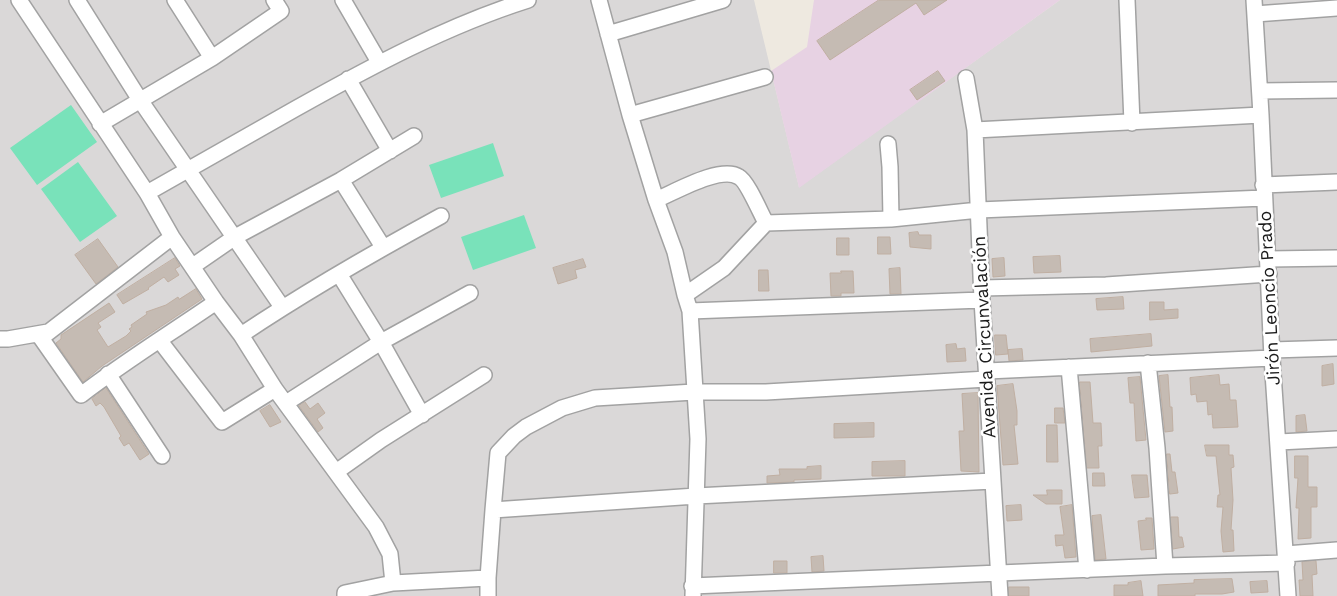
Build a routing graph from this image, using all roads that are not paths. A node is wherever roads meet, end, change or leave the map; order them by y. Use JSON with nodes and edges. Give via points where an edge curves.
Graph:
{"nodes":[{"id":1,"x":18,"y":0,"type":"edge"},
{"id":2,"x":77,"y":0,"type":"edge"},
{"id":3,"x":175,"y":0,"type":"edge"},
{"id":4,"x":274,"y":0,"type":"edge"},
{"id":5,"x":343,"y":0,"type":"edge"},
{"id":6,"x":528,"y":0,"type":"edge"},
{"id":7,"x":599,"y":0,"type":"edge"},
{"id":8,"x":723,"y":0,"type":"edge"},
{"id":9,"x":1127,"y":0,"type":"edge"},
{"id":10,"x":1254,"y":7,"type":"edge"},
{"id":11,"x":1337,"y":8,"type":"edge"},
{"id":12,"x":608,"y":34,"type":"junction"},
{"id":13,"x":212,"y":58,"type":"junction"},
{"id":14,"x":380,"y":62,"type":"junction"},
{"id":15,"x":765,"y":77,"type":"dead end"},
{"id":16,"x":966,"y":78,"type":"dead end"},
{"id":17,"x":348,"y":79,"type":"junction"},
{"id":18,"x":1337,"y":90,"type":"edge"},
{"id":19,"x":1260,"y":91,"type":"junction"},
{"id":20,"x":140,"y":100,"type":"junction"},
{"id":21,"x":630,"y":115,"type":"junction"},
{"id":22,"x":1261,"y":115,"type":"junction"},
{"id":23,"x":1132,"y":123,"type":"junction"},
{"id":24,"x":100,"y":124,"type":"junction"},
{"id":25,"x":975,"y":130,"type":"junction"},
{"id":26,"x":414,"y":136,"type":"dead end"},
{"id":27,"x":888,"y":144,"type":"dead end"},
{"id":28,"x":390,"y":151,"type":"junction"},
{"id":29,"x":188,"y":170,"type":"junction"},
{"id":30,"x":341,"y":180,"type":"junction"},
{"id":31,"x":1337,"y":182,"type":"edge"},
{"id":32,"x":1264,"y":192,"type":"junction"},
{"id":33,"x":147,"y":193,"type":"junction"},
{"id":34,"x":656,"y":200,"type":"junction"},
{"id":35,"x":979,"y":210,"type":"junction"},
{"id":36,"x":441,"y":216,"type":"dead end"},
{"id":37,"x":891,"y":219,"type":"junction"},
{"id":38,"x":766,"y":223,"type":"junction"},
{"id":39,"x":172,"y":237,"type":"junction"},
{"id":40,"x":236,"y":237,"type":"junction"},
{"id":41,"x":383,"y":247,"type":"junction"},
{"id":42,"x":1337,"y":258,"type":"edge"},
{"id":43,"x":193,"y":266,"type":"junction"},
{"id":44,"x":1268,"y":266,"type":"junction"},
{"id":45,"x":339,"y":274,"type":"junction"},
{"id":46,"x":470,"y":293,"type":"dead end"},
{"id":47,"x":982,"y":294,"type":"junction"},
{"id":48,"x":685,"y":295,"type":"junction"},
{"id":49,"x":216,"y":302,"type":"junction"},
{"id":50,"x":282,"y":307,"type":"junction"},
{"id":51,"x":690,"y":311,"type":"junction"},
{"id":52,"x":48,"y":332,"type":"junction"},
{"id":53,"x":240,"y":335,"type":"junction"},
{"id":54,"x":0,"y":339,"type":"edge"},
{"id":55,"x":160,"y":341,"type":"junction"},
{"id":56,"x":381,"y":342,"type":"junction"},
{"id":57,"x":1337,"y":348,"type":"edge"},
{"id":58,"x":1272,"y":354,"type":"junction"},
{"id":59,"x":1148,"y":363,"type":"junction"},
{"id":60,"x":1069,"y":367,"type":"junction"},
{"id":61,"x":108,"y":374,"type":"junction"},
{"id":62,"x":484,"y":375,"type":"dead end"},
{"id":63,"x":987,"y":375,"type":"junction"},
{"id":64,"x":275,"y":389,"type":"junction"},
{"id":65,"x":694,"y":392,"type":"junction"},
{"id":66,"x":286,"y":403,"type":"junction"},
{"id":67,"x":422,"y":415,"type":"junction"},
{"id":68,"x":1337,"y":439,"type":"edge"},
{"id":69,"x":1279,"y":442,"type":"junction"},
{"id":70,"x":162,"y":456,"type":"dead end"},
{"id":71,"x":336,"y":472,"type":"junction"},
{"id":72,"x":993,"y":481,"type":"junction"},
{"id":73,"x":696,"y":496,"type":"junction"},
{"id":74,"x":492,"y":510,"type":"junction"},
{"id":75,"x":1337,"y":550,"type":"edge"},
{"id":76,"x":1287,"y":558,"type":"junction"},
{"id":77,"x":1165,"y":566,"type":"junction"},
{"id":78,"x":1087,"y":570,"type":"junction"},
{"id":79,"x":999,"y":572,"type":"junction"},
{"id":80,"x":488,"y":578,"type":"junction"},
{"id":81,"x":393,"y":583,"type":"junction"},
{"id":82,"x":693,"y":591,"type":"edge"},
{"id":83,"x":345,"y":595,"type":"edge"},
{"id":84,"x":488,"y":596,"type":"edge"},
{"id":85,"x":1000,"y":596,"type":"edge"},
{"id":86,"x":1288,"y":596,"type":"edge"}],
"edges":[{"from":1,"to":24,"type":"street"},
{"from":2,"to":20,"type":"street"},
{"from":3,"to":13,"type":"street"},
{"from":4,"to":13,"type":"street","via":[[281,11]]},
{"from":5,"to":14,"type":"street"},
{"from":6,"to":14,"type":"street","via":[[470,21]]},
{"from":7,"to":12,"type":"street"},
{"from":8,"to":12,"type":"street"},
{"from":9,"to":23,"type":"street"},
{"from":10,"to":11,"type":"street"},
{"from":10,"to":19,"type":"street","name":"Jirón Leoncio Prado"},
{"from":12,"to":21,"type":"street"},
{"from":13,"to":20,"type":"street"},
{"from":14,"to":17,"type":"street"},
{"from":15,"to":21,"type":"street"},
{"from":16,"to":25,"type":"street","name":"Avenida Circunvalación"},
{"from":17,"to":28,"type":"street"},
{"from":17,"to":29,"type":"street"},
{"from":18,"to":19,"type":"street"},
{"from":19,"to":22,"type":"street","name":"Jirón Leoncio Prado"},
{"from":20,"to":24,"type":"street"},
{"from":20,"to":29,"type":"street"},
{"from":21,"to":34,"type":"street"},
{"from":22,"to":23,"type":"street"},
{"from":22,"to":32,"type":"street","name":"Jirón Leoncio Prado"},
{"from":23,"to":25,"type":"street"},
{"from":24,"to":33,"type":"street"},
{"from":25,"to":35,"type":"street","name":"Avenida Circunvalación"},
{"from":26,"to":28,"type":"street"},
{"from":27,"to":37,"type":"street"},
{"from":28,"to":30,"type":"street"},
{"from":29,"to":33,"type":"street"},
{"from":29,"to":40,"type":"street"},
{"from":30,"to":40,"type":"street"},
{"from":30,"to":41,"type":"street"},
{"from":31,"to":32,"type":"street"},
{"from":32,"to":35,"type":"street"},
{"from":32,"to":44,"type":"street","name":"Jirón Leoncio Prado"},
{"from":33,"to":39,"type":"street"},
{"from":34,"to":38,"type":"street","via":[[715,175],[740,176]]},
{"from":34,"to":48,"type":"street","via":[[675,252]]},
{"from":35,"to":37,"type":"street"},
{"from":35,"to":47,"type":"street","name":"Avenida Circunvalación"},
{"from":36,"to":41,"type":"street"},
{"from":37,"to":38,"type":"street"},
{"from":38,"to":48,"type":"street","via":[[724,268]]},
{"from":39,"to":43,"type":"street"},
{"from":39,"to":52,"type":"street"},
{"from":40,"to":43,"type":"street"},
{"from":40,"to":50,"type":"street"},
{"from":41,"to":45,"type":"street"},
{"from":42,"to":44,"type":"street"},
{"from":43,"to":49,"type":"street"},
{"from":44,"to":47,"type":"street","via":[[1106,285]]},
{"from":44,"to":58,"type":"street","name":"Jirón Leoncio Prado"},
{"from":45,"to":50,"type":"street"},
{"from":45,"to":56,"type":"street"},
{"from":46,"to":56,"type":"street"},
{"from":47,"to":51,"type":"street"},
{"from":47,"to":63,"type":"street","name":"Avenida Circunvalación"},
{"from":48,"to":51,"type":"street"},
{"from":49,"to":53,"type":"street"},
{"from":49,"to":55,"type":"street"},
{"from":50,"to":53,"type":"street"},
{"from":51,"to":65,"type":"street"},
{"from":52,"to":54,"type":"street"},
{"from":52,"to":61,"type":"street","via":[[41,338],[81,395]]},
{"from":53,"to":64,"type":"street"},
{"from":55,"to":61,"type":"street"},
{"from":55,"to":64,"type":"street","via":[[222,422]]},
{"from":56,"to":66,"type":"street"},
{"from":56,"to":67,"type":"street"},
{"from":57,"to":58,"type":"street"},
{"from":58,"to":59,"type":"street"},
{"from":58,"to":69,"type":"street","name":"Jirón Leoncio Prado"},
{"from":59,"to":60,"type":"street"},
{"from":59,"to":77,"type":"street"},
{"from":60,"to":63,"type":"street"},
{"from":60,"to":78,"type":"street"},
{"from":61,"to":70,"type":"street"},
{"from":62,"to":67,"type":"street"},
{"from":63,"to":65,"type":"street","via":[[776,391]]},
{"from":63,"to":72,"type":"street","name":"Avenida Circunvalación"},
{"from":64,"to":66,"type":"street"},
{"from":65,"to":73,"type":"street","via":[[698,439]]},
{"from":65,"to":74,"type":"street","via":[[595,398],[562,408],[526,427],[498,453]]},
{"from":66,"to":71,"type":"street"},
{"from":67,"to":71,"type":"street"},
{"from":68,"to":69,"type":"street"},
{"from":69,"to":76,"type":"street","name":"Jirón Leoncio Prado"},
{"from":71,"to":81,"type":"street","via":[[376,527],[390,554]]},
{"from":72,"to":73,"type":"street"},
{"from":72,"to":79,"type":"street","name":"Avenida Circunvalación"},
{"from":73,"to":74,"type":"street"},
{"from":73,"to":82,"type":"street"},
{"from":74,"to":80,"type":"street"},
{"from":75,"to":76,"type":"street"},
{"from":76,"to":77,"type":"street"},
{"from":76,"to":86,"type":"street","name":"Jirón Leoncio Prado"},
{"from":77,"to":78,"type":"street"},
{"from":78,"to":79,"type":"street"},
{"from":79,"to":82,"type":"street"},
{"from":79,"to":85,"type":"street","name":"Avenida Circunvalación"},
{"from":80,"to":81,"type":"street"},
{"from":80,"to":84,"type":"street"},
{"from":81,"to":83,"type":"street"}]}
